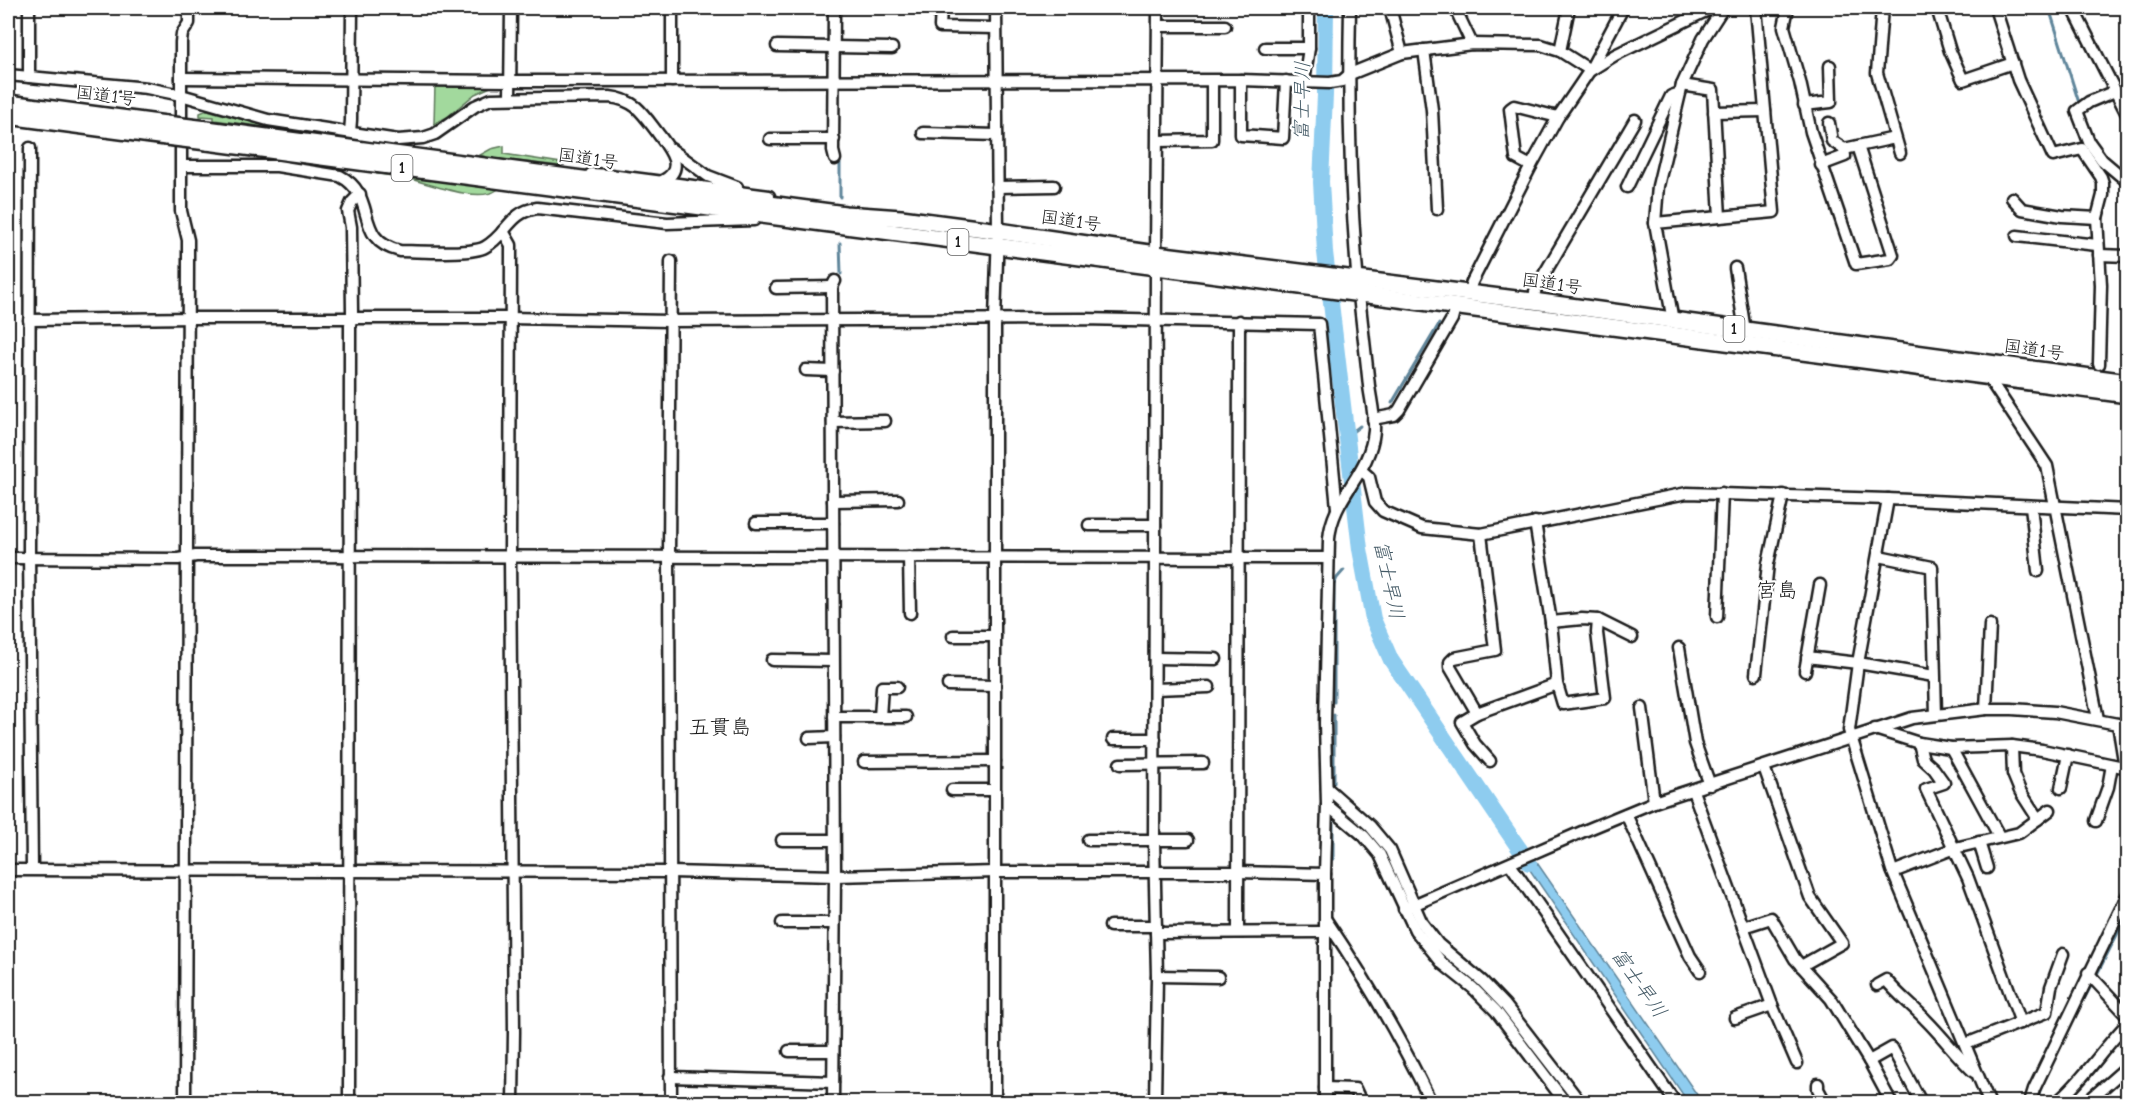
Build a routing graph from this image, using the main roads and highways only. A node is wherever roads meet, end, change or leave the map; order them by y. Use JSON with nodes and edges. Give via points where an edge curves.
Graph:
{"nodes":[{"id":1,"x":8,"y":103,"type":"edge"},
{"id":2,"x":8,"y":116,"type":"edge"},
{"id":3,"x":166,"y":130,"type":"junction"},
{"id":4,"x":207,"y":135,"type":"junction"},
{"id":5,"x":1156,"y":260,"type":"junction"},
{"id":6,"x":1342,"y":285,"type":"junction"},
{"id":7,"x":2127,"y":382,"type":"edge"},
{"id":8,"x":2127,"y":395,"type":"edge"}],
"edges":[{"from":1,"to":3,"type":"highway","name":"国道1号","number":"1"},
{"from":2,"to":3,"type":"highway","name":"国道1号","number":"1"},
{"from":3,"to":4,"type":"highway","name":"国道1号","number":"1","bridge":true},
{"from":4,"to":5,"type":"highway","name":"国道1号","number":"1","via":[[997,248]]},
{"from":4,"to":5,"type":"highway","name":"国道1号","number":"1","via":[[901,218]]},
{"from":5,"to":6,"type":"highway","name":"国道1号","number":"1"},
{"from":6,"to":7,"type":"highway","name":"国道1号","number":"1","via":[[1358,279]]},
{"from":6,"to":8,"type":"highway","name":"国道1号","number":"1","via":[[1359,295]]}]}
